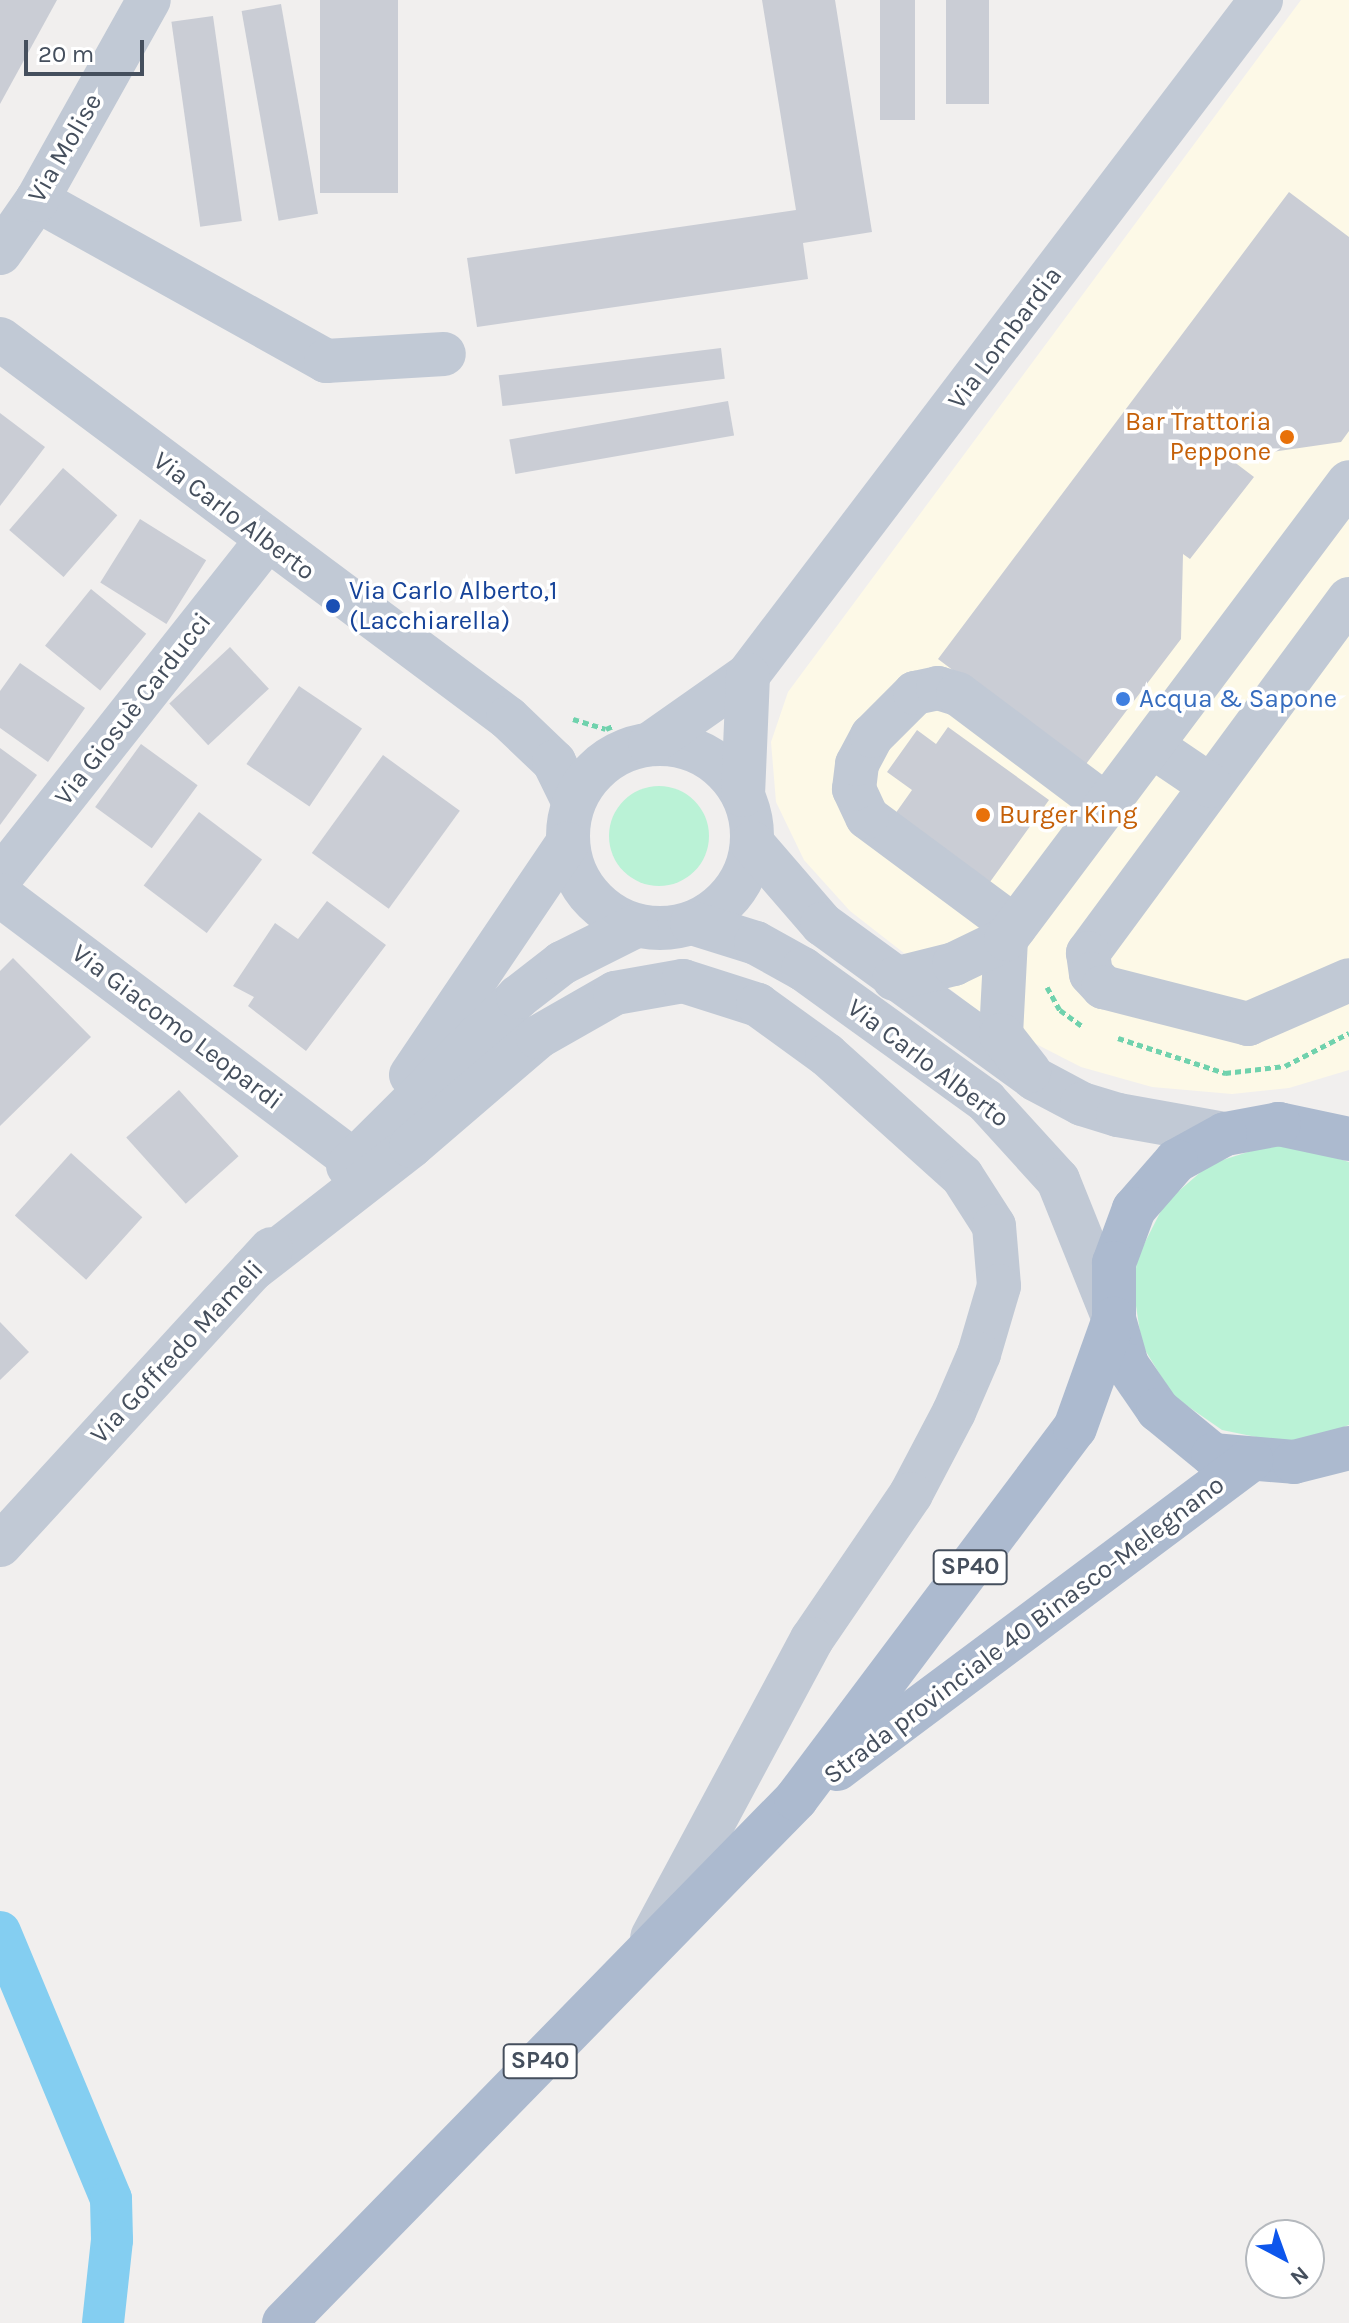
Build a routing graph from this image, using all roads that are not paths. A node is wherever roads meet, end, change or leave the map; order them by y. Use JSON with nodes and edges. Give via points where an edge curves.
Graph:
{"nodes":[{"id":1,"x":149,"y":0,"type":"edge"},
{"id":2,"x":1261,"y":0,"type":"edge"},
{"id":3,"x":37,"y":200,"type":"junction"},
{"id":4,"x":0,"y":253,"type":"edge"},
{"id":5,"x":0,"y":339,"type":"edge"},
{"id":6,"x":444,"y":354,"type":"dead end"},
{"id":7,"x":1341,"y":509,"type":"edge"},
{"id":8,"x":266,"y":541,"type":"junction"},
{"id":9,"x":1349,"y":599,"type":"edge"},
{"id":10,"x":748,"y":675,"type":"junction"},
{"id":11,"x":508,"y":718,"type":"junction"},
{"id":12,"x":628,"y":740,"type":"junction"},
{"id":13,"x":1152,"y":746,"type":"junction"},
{"id":14,"x":1211,"y":786,"type":"junction"},
{"id":15,"x":743,"y":795,"type":"junction"},
{"id":16,"x":573,"y":801,"type":"junction"},
{"id":17,"x":1107,"y":806,"type":"junction"},
{"id":18,"x":752,"y":843,"type":"junction"},
{"id":19,"x":567,"y":844,"type":"junction"},
{"id":20,"x":0,"y":878,"type":"edge"},
{"id":21,"x":0,"y":895,"type":"edge"},
{"id":22,"x":692,"y":923,"type":"junction"},
{"id":23,"x":636,"y":926,"type":"junction"},
{"id":24,"x":1011,"y":933,"type":"junction"},
{"id":25,"x":894,"y":979,"type":"junction"},
{"id":26,"x":1349,"y":980,"type":"edge"},
{"id":27,"x":1035,"y":1079,"type":"junction"},
{"id":28,"x":1349,"y":1108,"type":"edge"},
{"id":29,"x":1296,"y":1125,"type":"junction"},
{"id":30,"x":1225,"y":1134,"type":"junction"},
{"id":31,"x":1349,"y":1139,"type":"edge"},
{"id":32,"x":353,"y":1160,"type":"junction"},
{"id":33,"x":252,"y":1270,"type":"junction"},
{"id":34,"x":1114,"y":1319,"type":"junction"},
{"id":35,"x":1337,"y":1455,"type":"edge"},
{"id":36,"x":1251,"y":1460,"type":"junction"},
{"id":37,"x":0,"y":1545,"type":"edge"},
{"id":38,"x":796,"y":1799,"type":"junction"},
{"id":39,"x":640,"y":1959,"type":"junction"},
{"id":40,"x":284,"y":2323,"type":"edge"}],
"edges":[{"from":1,"to":3,"type":"street","name":"Via Molise"},
{"from":2,"to":10,"type":"street","name":"Via Lombardia"},
{"from":3,"to":4,"type":"street","name":"Via Molise"},
{"from":3,"to":6,"type":"street","via":[[326,361]]},
{"from":5,"to":8,"type":"street","name":"Via Carlo Alberto"},
{"from":7,"to":13,"type":"street"},
{"from":8,"to":11,"type":"street","name":"Via Carlo Alberto"},
{"from":8,"to":20,"type":"street","name":"Via Giosuè Carducci"},
{"from":9,"to":14,"type":"street"},
{"from":10,"to":12,"type":"street","name":"Via Lombardia"},
{"from":10,"to":15,"type":"street"},
{"from":11,"to":12,"type":"street","name":"Via Carlo Alberto","via":[[548,737]]},
{"from":11,"to":16,"type":"street","name":"Via Carlo Alberto","via":[[554,762]]},
{"from":12,"to":15,"type":"street","via":[[678,745],[704,755],[727,772]]},
{"from":12,"to":16,"type":"street","via":[[590,774]]},
{"from":13,"to":14,"type":"street"},
{"from":13,"to":17,"type":"street"},
{"from":14,"to":26,"type":"street","via":[[1088,953],[1091,974],[1103,987],[1248,1024]]},
{"from":15,"to":18,"type":"street"},
{"from":16,"to":19,"type":"street"},
{"from":17,"to":24,"type":"street"},
{"from":17,"to":24,"type":"street","via":[[958,694],[938,688],[915,693],[872,736],[857,764],[854,789],[867,817]]},
{"from":18,"to":22,"type":"street","via":[[733,892]]},
{"from":18,"to":25,"type":"street","name":"Via Carlo Alberto","via":[[822,924]]},
{"from":19,"to":23,"type":"street","via":[[574,872],[589,896],[610,915]]},
{"from":19,"to":32,"type":"street","name":"Via Goffredo Mameli"},
{"from":21,"to":32,"type":"street","name":"Via Giacomo Leopardi"},
{"from":22,"to":23,"type":"street","via":[[664,929]]},
{"from":22,"to":34,"type":"street","name":"Via Carlo Alberto","via":[[756,943],[803,969],[986,1101],[1058,1180]]},
{"from":23,"to":32,"type":"street","name":"Via Goffredo Mameli","via":[[562,963],[518,997]]},
{"from":24,"to":25,"type":"street","via":[[954,964]]},
{"from":24,"to":27,"type":"street","via":[[1001,1035]]},
{"from":25,"to":27,"type":"street","name":"Via Carlo Alberto"},
{"from":27,"to":30,"type":"street","name":"Via Carlo Alberto","via":[[1082,1104],[1118,1115]]},
{"from":28,"to":29,"type":"main road","name":"Strada provinciale 40 Binasco-Melegnano","number":"SP40"},
{"from":29,"to":30,"type":"main road","name":"Strada provinciale 40 Binasco-Melegnano","number":"SP40"},
{"from":29,"to":31,"type":"main road","name":"Strada provinciale 40 Binasco-Melegnano","number":"SP40"},
{"from":30,"to":34,"type":"main road","name":"Strada provinciale 40 Binasco-Melegnano","number":"SP40","via":[[1176,1161],[1134,1209],[1114,1263]]},
{"from":32,"to":33,"type":"street","name":"Via Goffredo Mameli"},
{"from":33,"to":37,"type":"street","name":"Via Goffredo Mameli"},
{"from":33,"to":39,"type":"street","via":[[411,1146],[538,1037],[615,993],[683,981],[758,1005],[827,1055],[962,1176],[994,1226],[999,1286],[979,1354],[954,1412],[911,1494],[812,1639]]},
{"from":34,"to":36,"type":"main road","name":"Strada provinciale 40 Binasco-Melegnano","number":"SP40","via":[[1127,1365],[1158,1410],[1213,1455]]},
{"from":34,"to":38,"type":"main road","name":"Strada provinciale 40 Binasco-Melegnano","number":"SP40","via":[[1075,1428]]},
{"from":35,"to":36,"type":"main road","name":"Strada provinciale 40 Binasco-Melegnano","number":"SP40"},
{"from":36,"to":38,"type":"main road","name":"Strada provinciale 40 Binasco-Melegnano","number":"SP40"},
{"from":38,"to":39,"type":"main road","name":"Strada provinciale 40 Binasco-Melegnano","number":"SP40"},
{"from":39,"to":40,"type":"main road","name":"Strada provinciale 40 Binasco-Melegnano","number":"SP40"}]}
